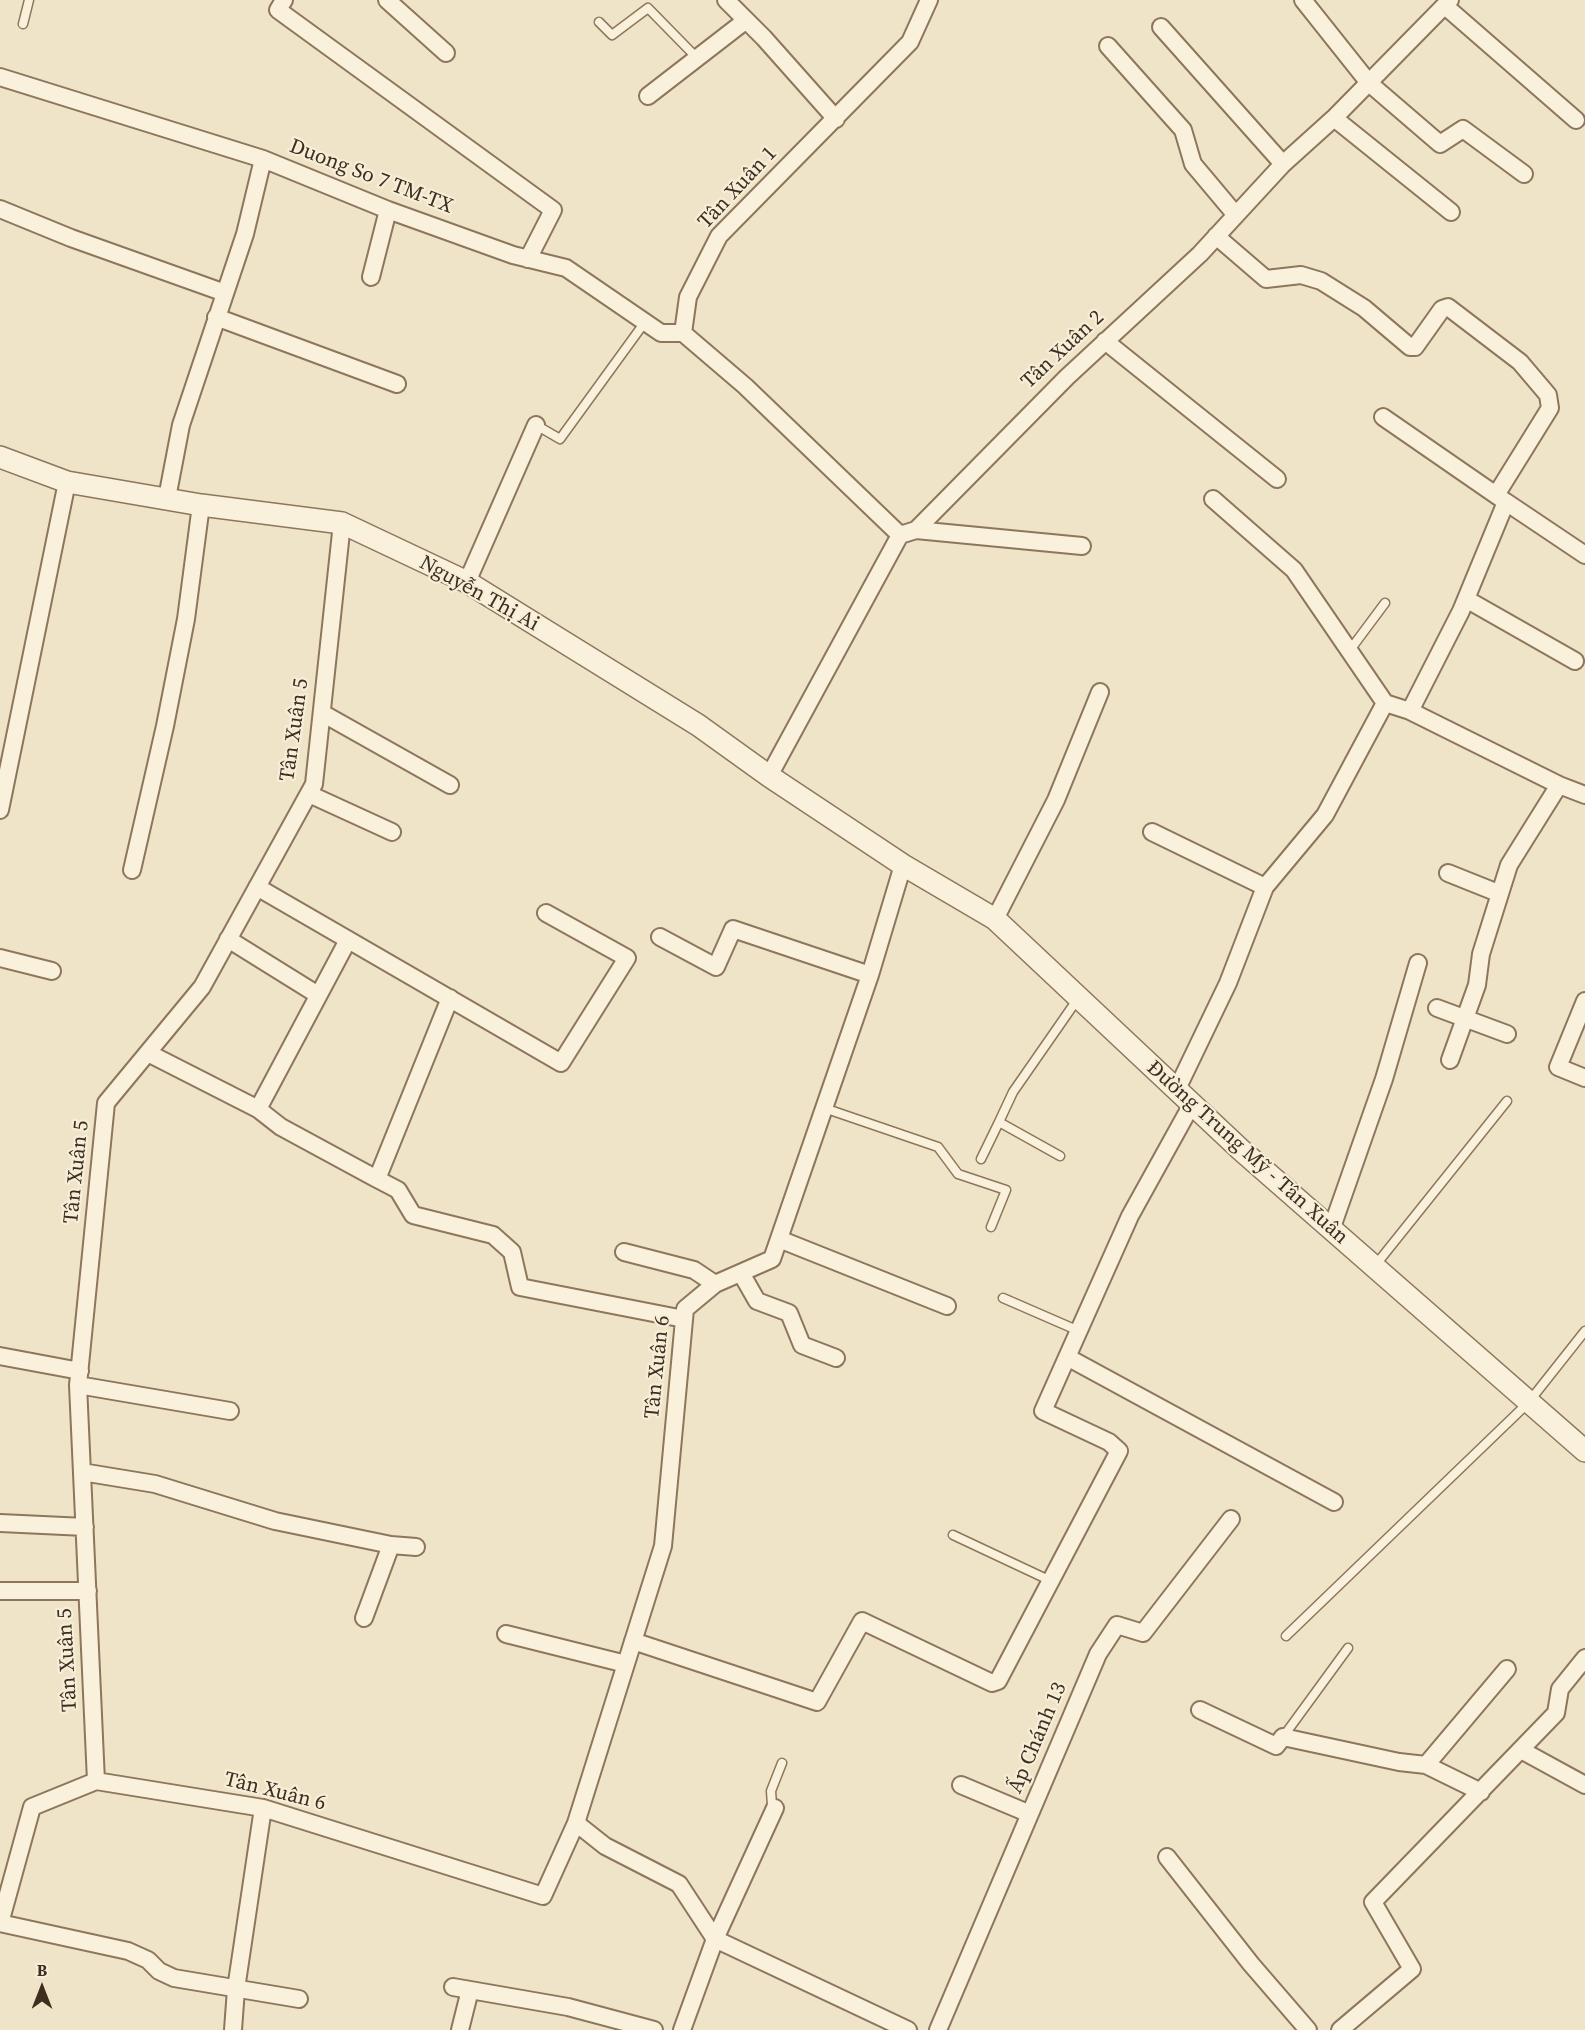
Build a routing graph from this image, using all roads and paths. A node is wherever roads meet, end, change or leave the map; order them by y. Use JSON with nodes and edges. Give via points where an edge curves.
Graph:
{"nodes":[{"id":1,"x":29,"y":0,"type":"edge"},
{"id":2,"x":284,"y":0,"type":"edge"},
{"id":3,"x":387,"y":0,"type":"edge"},
{"id":4,"x":726,"y":0,"type":"edge"},
{"id":5,"x":929,"y":0,"type":"edge"},
{"id":6,"x":1303,"y":0,"type":"edge"},
{"id":7,"x":1448,"y":2,"type":"edge"},
{"id":8,"x":745,"y":21,"type":"junction"},
{"id":9,"x":599,"y":22,"type":"dead end"},
{"id":10,"x":23,"y":24,"type":"dead end"},
{"id":11,"x":1161,"y":27,"type":"dead end"},
{"id":12,"x":1108,"y":46,"type":"dead end"},
{"id":13,"x":446,"y":53,"type":"dead end"},
{"id":14,"x":698,"y":58,"type":"junction"},
{"id":15,"x":0,"y":77,"type":"edge"},
{"id":16,"x":1369,"y":83,"type":"junction"},
{"id":17,"x":648,"y":96,"type":"dead end"},
{"id":18,"x":1335,"y":118,"type":"junction"},
{"id":19,"x":836,"y":119,"type":"junction"},
{"id":20,"x":1575,"y":120,"type":"dead end"},
{"id":21,"x":263,"y":159,"type":"junction"},
{"id":22,"x":1283,"y":164,"type":"junction"},
{"id":23,"x":1524,"y":174,"type":"dead end"},
{"id":24,"x":0,"y":209,"type":"edge"},
{"id":25,"x":388,"y":210,"type":"junction"},
{"id":26,"x":1451,"y":212,"type":"dead end"},
{"id":27,"x":1235,"y":214,"type":"junction"},
{"id":28,"x":1216,"y":236,"type":"junction"},
{"id":29,"x":528,"y":259,"type":"junction"},
{"id":30,"x":371,"y":277,"type":"dead end"},
{"id":31,"x":225,"y":292,"type":"junction"},
{"id":32,"x":216,"y":317,"type":"junction"},
{"id":33,"x":645,"y":322,"type":"junction"},
{"id":34,"x":683,"y":333,"type":"junction"},
{"id":35,"x":1105,"y":342,"type":"junction"},
{"id":36,"x":397,"y":384,"type":"dead end"},
{"id":37,"x":1383,"y":417,"type":"dead end"},
{"id":38,"x":536,"y":425,"type":"joint"},
{"id":39,"x":0,"y":457,"type":"edge"},
{"id":40,"x":1277,"y":479,"type":"dead end"},
{"id":41,"x":67,"y":482,"type":"junction"},
{"id":42,"x":167,"y":498,"type":"junction"},
{"id":43,"x":1501,"y":498,"type":"junction"},
{"id":44,"x":1213,"y":499,"type":"dead end"},
{"id":45,"x":201,"y":505,"type":"junction"},
{"id":46,"x":342,"y":523,"type":"junction"},
{"id":47,"x":908,"y":532,"type":"junction"},
{"id":48,"x":1082,"y":546,"type":"dead end"},
{"id":49,"x":1585,"y":555,"type":"edge"},
{"id":50,"x":467,"y":582,"type":"junction"},
{"id":51,"x":1466,"y":599,"type":"junction"},
{"id":52,"x":1385,"y":603,"type":"dead end"},
{"id":53,"x":1350,"y":650,"type":"junction"},
{"id":54,"x":1575,"y":661,"type":"dead end"},
{"id":55,"x":1100,"y":692,"type":"dead end"},
{"id":56,"x":1386,"y":703,"type":"junction"},
{"id":57,"x":1410,"y":711,"type":"junction"},
{"id":58,"x":322,"y":713,"type":"junction"},
{"id":59,"x":769,"y":776,"type":"junction"},
{"id":60,"x":450,"y":785,"type":"dead end"},
{"id":61,"x":1559,"y":785,"type":"junction"},
{"id":62,"x":309,"y":794,"type":"junction"},
{"id":63,"x":1585,"y":795,"type":"edge"},
{"id":64,"x":0,"y":810,"type":"edge"},
{"id":65,"x":392,"y":832,"type":"dead end"},
{"id":66,"x":1152,"y":832,"type":"dead end"},
{"id":67,"x":903,"y":865,"type":"junction"},
{"id":68,"x":132,"y":870,"type":"dead end"},
{"id":69,"x":1448,"y":873,"type":"dead end"},
{"id":70,"x":257,"y":887,"type":"junction"},
{"id":71,"x":1265,"y":887,"type":"junction"},
{"id":72,"x":1498,"y":893,"type":"junction"},
{"id":73,"x":546,"y":913,"type":"dead end"},
{"id":74,"x":995,"y":919,"type":"junction"},
{"id":75,"x":660,"y":937,"type":"dead end"},
{"id":76,"x":228,"y":939,"type":"junction"},
{"id":77,"x":348,"y":940,"type":"junction"},
{"id":78,"x":0,"y":958,"type":"edge"},
{"id":79,"x":1418,"y":963,"type":"dead end"},
{"id":80,"x":52,"y":970,"type":"dead end"},
{"id":81,"x":870,"y":975,"type":"junction"},
{"id":82,"x":318,"y":996,"type":"junction"},
{"id":83,"x":450,"y":998,"type":"junction"},
{"id":84,"x":1078,"y":998,"type":"junction"},
{"id":85,"x":1585,"y":1001,"type":"edge"},
{"id":86,"x":1437,"y":1008,"type":"dead end"},
{"id":87,"x":1466,"y":1017,"type":"junction"},
{"id":88,"x":1507,"y":1034,"type":"dead end"},
{"id":89,"x":147,"y":1053,"type":"junction"},
{"id":90,"x":1450,"y":1060,"type":"dead end"},
{"id":91,"x":1585,"y":1078,"type":"edge"},
{"id":92,"x":1177,"y":1089,"type":"junction"},
{"id":93,"x":1507,"y":1101,"type":"dead end"},
{"id":94,"x":1192,"y":1104,"type":"junction"},
{"id":95,"x":258,"y":1108,"type":"junction"},
{"id":96,"x":825,"y":1108,"type":"junction"},
{"id":97,"x":999,"y":1122,"type":"junction"},
{"id":98,"x":1060,"y":1156,"type":"dead end"},
{"id":99,"x":981,"y":1160,"type":"dead end"},
{"id":100,"x":378,"y":1179,"type":"junction"},
{"id":101,"x":992,"y":1227,"type":"dead end"},
{"id":102,"x":1331,"y":1230,"type":"junction"},
{"id":103,"x":779,"y":1239,"type":"junction"},
{"id":104,"x":624,"y":1252,"type":"dead end"},
{"id":105,"x":1374,"y":1267,"type":"junction"},
{"id":106,"x":741,"y":1273,"type":"junction"},
{"id":107,"x":715,"y":1284,"type":"junction"},
{"id":108,"x":1004,"y":1298,"type":"dead end"},
{"id":109,"x":947,"y":1306,"type":"dead end"},
{"id":110,"x":684,"y":1319,"type":"junction"},
{"id":111,"x":1079,"y":1331,"type":"junction"},
{"id":112,"x":1585,"y":1331,"type":"edge"},
{"id":113,"x":0,"y":1356,"type":"edge"},
{"id":114,"x":1067,"y":1357,"type":"junction"},
{"id":115,"x":836,"y":1358,"type":"dead end"},
{"id":116,"x":79,"y":1378,"type":"junction"},
{"id":117,"x":1528,"y":1403,"type":"junction"},
{"id":118,"x":230,"y":1411,"type":"dead end"},
{"id":119,"x":1585,"y":1451,"type":"edge"},
{"id":120,"x":82,"y":1472,"type":"junction"},
{"id":121,"x":1334,"y":1502,"type":"dead end"},
{"id":122,"x":1231,"y":1519,"type":"dead end"},
{"id":123,"x":0,"y":1523,"type":"edge"},
{"id":124,"x":85,"y":1527,"type":"junction"},
{"id":125,"x":953,"y":1535,"type":"dead end"},
{"id":126,"x":391,"y":1545,"type":"junction"},
{"id":127,"x":416,"y":1547,"type":"dead end"},
{"id":128,"x":1051,"y":1581,"type":"junction"},
{"id":129,"x":0,"y":1591,"type":"edge"},
{"id":130,"x":88,"y":1591,"type":"junction"},
{"id":131,"x":364,"y":1618,"type":"dead end"},
{"id":132,"x":506,"y":1634,"type":"dead end"},
{"id":133,"x":1286,"y":1636,"type":"dead end"},
{"id":134,"x":633,"y":1641,"type":"junction"},
{"id":135,"x":1348,"y":1648,"type":"dead end"},
{"id":136,"x":1585,"y":1658,"type":"edge"},
{"id":137,"x":626,"y":1664,"type":"junction"},
{"id":138,"x":1507,"y":1669,"type":"dead end"},
{"id":139,"x":1200,"y":1710,"type":"dead end"},
{"id":140,"x":1283,"y":1737,"type":"junction"},
{"id":141,"x":1521,"y":1750,"type":"junction"},
{"id":142,"x":782,"y":1762,"type":"dead end"},
{"id":143,"x":1426,"y":1765,"type":"junction"},
{"id":144,"x":96,"y":1781,"type":"junction"},
{"id":145,"x":961,"y":1785,"type":"dead end"},
{"id":146,"x":1585,"y":1785,"type":"edge"},
{"id":147,"x":1481,"y":1792,"type":"junction"},
{"id":148,"x":262,"y":1808,"type":"junction"},
{"id":149,"x":776,"y":1808,"type":"joint"},
{"id":150,"x":1030,"y":1814,"type":"junction"},
{"id":151,"x":576,"y":1823,"type":"junction"},
{"id":152,"x":1167,"y":1857,"type":"dead end"},
{"id":153,"x":0,"y":1923,"type":"edge"},
{"id":154,"x":715,"y":1939,"type":"junction"},
{"id":155,"x":453,"y":1987,"type":"dead end"},
{"id":156,"x":236,"y":1989,"type":"junction"},
{"id":157,"x":470,"y":1990,"type":"junction"},
{"id":158,"x":299,"y":1999,"type":"dead end"},
{"id":159,"x":233,"y":2030,"type":"edge"},
{"id":160,"x":460,"y":2030,"type":"edge"},
{"id":161,"x":654,"y":2030,"type":"edge"},
{"id":162,"x":682,"y":2030,"type":"edge"},
{"id":163,"x":908,"y":2030,"type":"edge"},
{"id":164,"x":939,"y":2030,"type":"edge"},
{"id":165,"x":1308,"y":2030,"type":"edge"},
{"id":166,"x":1340,"y":2030,"type":"edge"}],
"edges":[{"from":1,"to":10,"type":"lane"},
{"from":2,"to":29,"type":"street","via":[[278,10],[553,210]]},
{"from":3,"to":13,"type":"street"},
{"from":4,"to":8,"type":"street"},
{"from":5,"to":19,"type":"street","name":"Tân Xuân 1","via":[[910,42]]},
{"from":6,"to":16,"type":"street"},
{"from":7,"to":16,"type":"street","name":"Tân Xuân 2"},
{"from":7,"to":20,"type":"street"},
{"from":8,"to":14,"type":"street"},
{"from":8,"to":19,"type":"street"},
{"from":9,"to":14,"type":"lane","via":[[612,34],[648,8]]},
{"from":11,"to":22,"type":"street"},
{"from":12,"to":27,"type":"street","via":[[1183,130],[1192,164]]},
{"from":14,"to":17,"type":"street"},
{"from":15,"to":21,"type":"street"},
{"from":16,"to":18,"type":"street","name":"Tân Xuân 2"},
{"from":16,"to":23,"type":"street","via":[[1440,144],[1463,129]]},
{"from":18,"to":22,"type":"street","name":"Tân Xuân 2"},
{"from":18,"to":26,"type":"street"},
{"from":19,"to":34,"type":"street","name":"Tân Xuân 1","via":[[719,236],[688,297]]},
{"from":21,"to":25,"type":"street","name":"Duong So 7 TM-TX"},
{"from":21,"to":31,"type":"street","name":"Duong So 7 TM-TX","via":[[251,212]]},
{"from":22,"to":27,"type":"street","name":"Tân Xuân 2"},
{"from":24,"to":31,"type":"street"},
{"from":25,"to":29,"type":"street","name":"Duong So 7 TM-TX"},
{"from":25,"to":30,"type":"street"},
{"from":27,"to":28,"type":"street","name":"Tân Xuân 2"},
{"from":28,"to":35,"type":"street","name":"Tân Xuân 2"},
{"from":28,"to":43,"type":"street","via":[[1266,279],[1301,275],[1321,281],[1364,308],[1410,347],[1415,347],[1442,309],[1448,307],[1520,362],[1548,395],[1550,408]]},
{"from":29,"to":33,"type":"street","name":"Duong So 7 TM-TX","via":[[566,268]]},
{"from":31,"to":32,"type":"street","name":"Duong So 7 TM-TX"},
{"from":32,"to":36,"type":"street"},
{"from":32,"to":42,"type":"street","name":"Duong So 7 TM-TX","via":[[181,425]]},
{"from":33,"to":34,"type":"street","name":"Duong So 7 TM-TX","via":[[661,333]]},
{"from":33,"to":38,"type":"lane","via":[[560,439]]},
{"from":34,"to":47,"type":"street"},
{"from":35,"to":40,"type":"street"},
{"from":35,"to":47,"type":"street","name":"Tân Xuân 2"},
{"from":37,"to":43,"type":"street"},
{"from":38,"to":50,"type":"street"},
{"from":39,"to":41,"type":"street","name":"Nguyễn Thị Ai"},
{"from":41,"to":42,"type":"street","name":"Nguyễn Thị Ai"},
{"from":41,"to":64,"type":"street"},
{"from":42,"to":45,"type":"street","name":"Nguyễn Thị Ai"},
{"from":43,"to":49,"type":"street"},
{"from":43,"to":51,"type":"street"},
{"from":44,"to":53,"type":"street","via":[[1294,570]]},
{"from":45,"to":46,"type":"street","name":"Nguyễn Thị Ai"},
{"from":45,"to":68,"type":"street","via":[[186,619]]},
{"from":46,"to":50,"type":"street","name":"Nguyễn Thị Ai"},
{"from":46,"to":58,"type":"street","name":"Tân Xuân 5"},
{"from":47,"to":48,"type":"street"},
{"from":47,"to":59,"type":"street","name":"Tân Xuân 2"},
{"from":50,"to":59,"type":"street","name":"Nguyễn Thị Ai","via":[[698,725]]},
{"from":51,"to":54,"type":"street"},
{"from":51,"to":57,"type":"street"},
{"from":52,"to":53,"type":"lane"},
{"from":53,"to":56,"type":"street"},
{"from":55,"to":74,"type":"street","via":[[1056,800]]},
{"from":56,"to":57,"type":"street"},
{"from":56,"to":71,"type":"street","via":[[1325,815]]},
{"from":57,"to":61,"type":"street"},
{"from":58,"to":60,"type":"street"},
{"from":58,"to":62,"type":"street","name":"Tân Xuân 5","via":[[315,784]]},
{"from":59,"to":67,"type":"street","name":"Nguyễn Thị Ai"},
{"from":61,"to":63,"type":"street"},
{"from":61,"to":72,"type":"street","via":[[1509,865]]},
{"from":62,"to":65,"type":"street"},
{"from":62,"to":70,"type":"street","name":"Tân Xuân 5"},
{"from":66,"to":71,"type":"street"},
{"from":67,"to":74,"type":"street","name":"Đường Trung Mỹ - Tân Xuân"},
{"from":67,"to":81,"type":"street","name":"Tân Xuân 6"},
{"from":69,"to":72,"type":"street"},
{"from":70,"to":76,"type":"street","name":"Tân Xuân 5"},
{"from":70,"to":77,"type":"street"},
{"from":71,"to":92,"type":"street","via":[[1228,983]]},
{"from":72,"to":87,"type":"street"},
{"from":73,"to":83,"type":"street","via":[[627,958],[561,1063]]},
{"from":74,"to":84,"type":"street","name":"Đường Trung Mỹ - Tân Xuân"},
{"from":75,"to":81,"type":"street","via":[[716,967],[733,929]]},
{"from":76,"to":82,"type":"street"},
{"from":76,"to":89,"type":"street","name":"Tân Xuân 5","via":[[202,987]]},
{"from":77,"to":82,"type":"street"},
{"from":77,"to":83,"type":"street"},
{"from":78,"to":80,"type":"street"},
{"from":79,"to":102,"type":"street","via":[[1384,1079]]},
{"from":81,"to":96,"type":"street","name":"Tân Xuân 6"},
{"from":82,"to":95,"type":"street"},
{"from":83,"to":100,"type":"street"},
{"from":84,"to":92,"type":"street","name":"Đường Trung Mỹ - Tân Xuân"},
{"from":84,"to":97,"type":"lane","via":[[1013,1092]]},
{"from":85,"to":91,"type":"street","via":[[1558,1067]]},
{"from":86,"to":87,"type":"street"},
{"from":87,"to":88,"type":"street"},
{"from":87,"to":90,"type":"street"},
{"from":89,"to":95,"type":"street"},
{"from":89,"to":116,"type":"street","name":"Tân Xuân 5","via":[[106,1103]]},
{"from":92,"to":94,"type":"street","name":"Đường Trung Mỹ - Tân Xuân"},
{"from":93,"to":105,"type":"lane"},
{"from":94,"to":102,"type":"street","name":"Đường Trung Mỹ - Tân Xuân"},
{"from":94,"to":111,"type":"street","via":[[1130,1216]]},
{"from":95,"to":100,"type":"street","via":[[281,1127]]},
{"from":96,"to":101,"type":"lane","via":[[938,1147],[958,1174],[1006,1190]]},
{"from":96,"to":103,"type":"street","name":"Tân Xuân 6"},
{"from":97,"to":98,"type":"lane"},
{"from":97,"to":99,"type":"lane"},
{"from":100,"to":110,"type":"street","via":[[398,1190],[413,1215],[493,1235],[512,1252],[520,1287]]},
{"from":102,"to":105,"type":"street","name":"Đường Trung Mỹ - Tân Xuân"},
{"from":103,"to":106,"type":"street","name":"Tân Xuân 6","via":[[772,1259]]},
{"from":103,"to":109,"type":"street"},
{"from":104,"to":107,"type":"street","via":[[694,1270]]},
{"from":105,"to":117,"type":"street","name":"Đường Trung Mỹ - Tân Xuân"},
{"from":106,"to":107,"type":"street","name":"Tân Xuân 6"},
{"from":106,"to":115,"type":"street","via":[[757,1301],[789,1313],[802,1345]]},
{"from":107,"to":110,"type":"street","name":"Tân Xuân 6","via":[[686,1309]]},
{"from":108,"to":111,"type":"lane"},
{"from":110,"to":134,"type":"street","name":"Tân Xuân 6","via":[[663,1546]]},
{"from":111,"to":114,"type":"street"},
{"from":112,"to":117,"type":"lane"},
{"from":113,"to":116,"type":"street"},
{"from":114,"to":121,"type":"street"},
{"from":114,"to":128,"type":"street","via":[[1043,1411],[1109,1442],[1119,1451]]},
{"from":116,"to":118,"type":"street"},
{"from":116,"to":120,"type":"street","name":"Tân Xuân 5"},
{"from":117,"to":119,"type":"street","name":"Đường Trung Mỹ - Tân Xuân"},
{"from":117,"to":133,"type":"lane"},
{"from":120,"to":124,"type":"street","name":"Tân Xuân 5"},
{"from":120,"to":126,"type":"street","via":[[155,1484],[274,1521]]},
{"from":122,"to":150,"type":"street","name":"Ấp Chánh 13","via":[[1143,1633],[1117,1624],[1098,1654]]},
{"from":123,"to":124,"type":"street"},
{"from":124,"to":130,"type":"street","name":"Tân Xuân 5"},
{"from":125,"to":128,"type":"lane"},
{"from":126,"to":127,"type":"street"},
{"from":126,"to":131,"type":"street"},
{"from":128,"to":134,"type":"street","via":[[995,1683],[862,1621],[817,1702]]},
{"from":129,"to":130,"type":"street"},
{"from":130,"to":144,"type":"street","name":"Tân Xuân 5"},
{"from":132,"to":137,"type":"street"},
{"from":134,"to":137,"type":"street","name":"Tân Xuân 6"},
{"from":135,"to":140,"type":"lane"},
{"from":136,"to":141,"type":"street","via":[[1560,1689],[1556,1713]]},
{"from":137,"to":151,"type":"street","name":"Tân Xuân 6"},
{"from":138,"to":143,"type":"street"},
{"from":139,"to":140,"type":"street","via":[[1276,1746]]},
{"from":140,"to":143,"type":"street"},
{"from":141,"to":146,"type":"street"},
{"from":141,"to":147,"type":"street"},
{"from":142,"to":149,"type":"lane","via":[[771,1791]]},
{"from":143,"to":147,"type":"street"},
{"from":144,"to":148,"type":"street","name":"Tân Xuân 6"},
{"from":144,"to":153,"type":"street","via":[[32,1807]]},
{"from":145,"to":150,"type":"street"},
{"from":147,"to":166,"type":"street","via":[[1373,1902],[1412,1969]]},
{"from":148,"to":151,"type":"street","name":"Tân Xuân 6","via":[[543,1896]]},
{"from":148,"to":156,"type":"street"},
{"from":149,"to":154,"type":"street"},
{"from":150,"to":164,"type":"street","name":"Ấp Chánh 13"},
{"from":151,"to":154,"type":"street","via":[[605,1846],[679,1884]]},
{"from":152,"to":165,"type":"street"},
{"from":153,"to":156,"type":"street","via":[[128,1951],[174,1978]]},
{"from":154,"to":162,"type":"street"},
{"from":154,"to":163,"type":"street"},
{"from":155,"to":157,"type":"street"},
{"from":156,"to":158,"type":"street"},
{"from":156,"to":159,"type":"street"},
{"from":157,"to":160,"type":"street"},
{"from":157,"to":161,"type":"street","via":[[568,2007]]}]}
